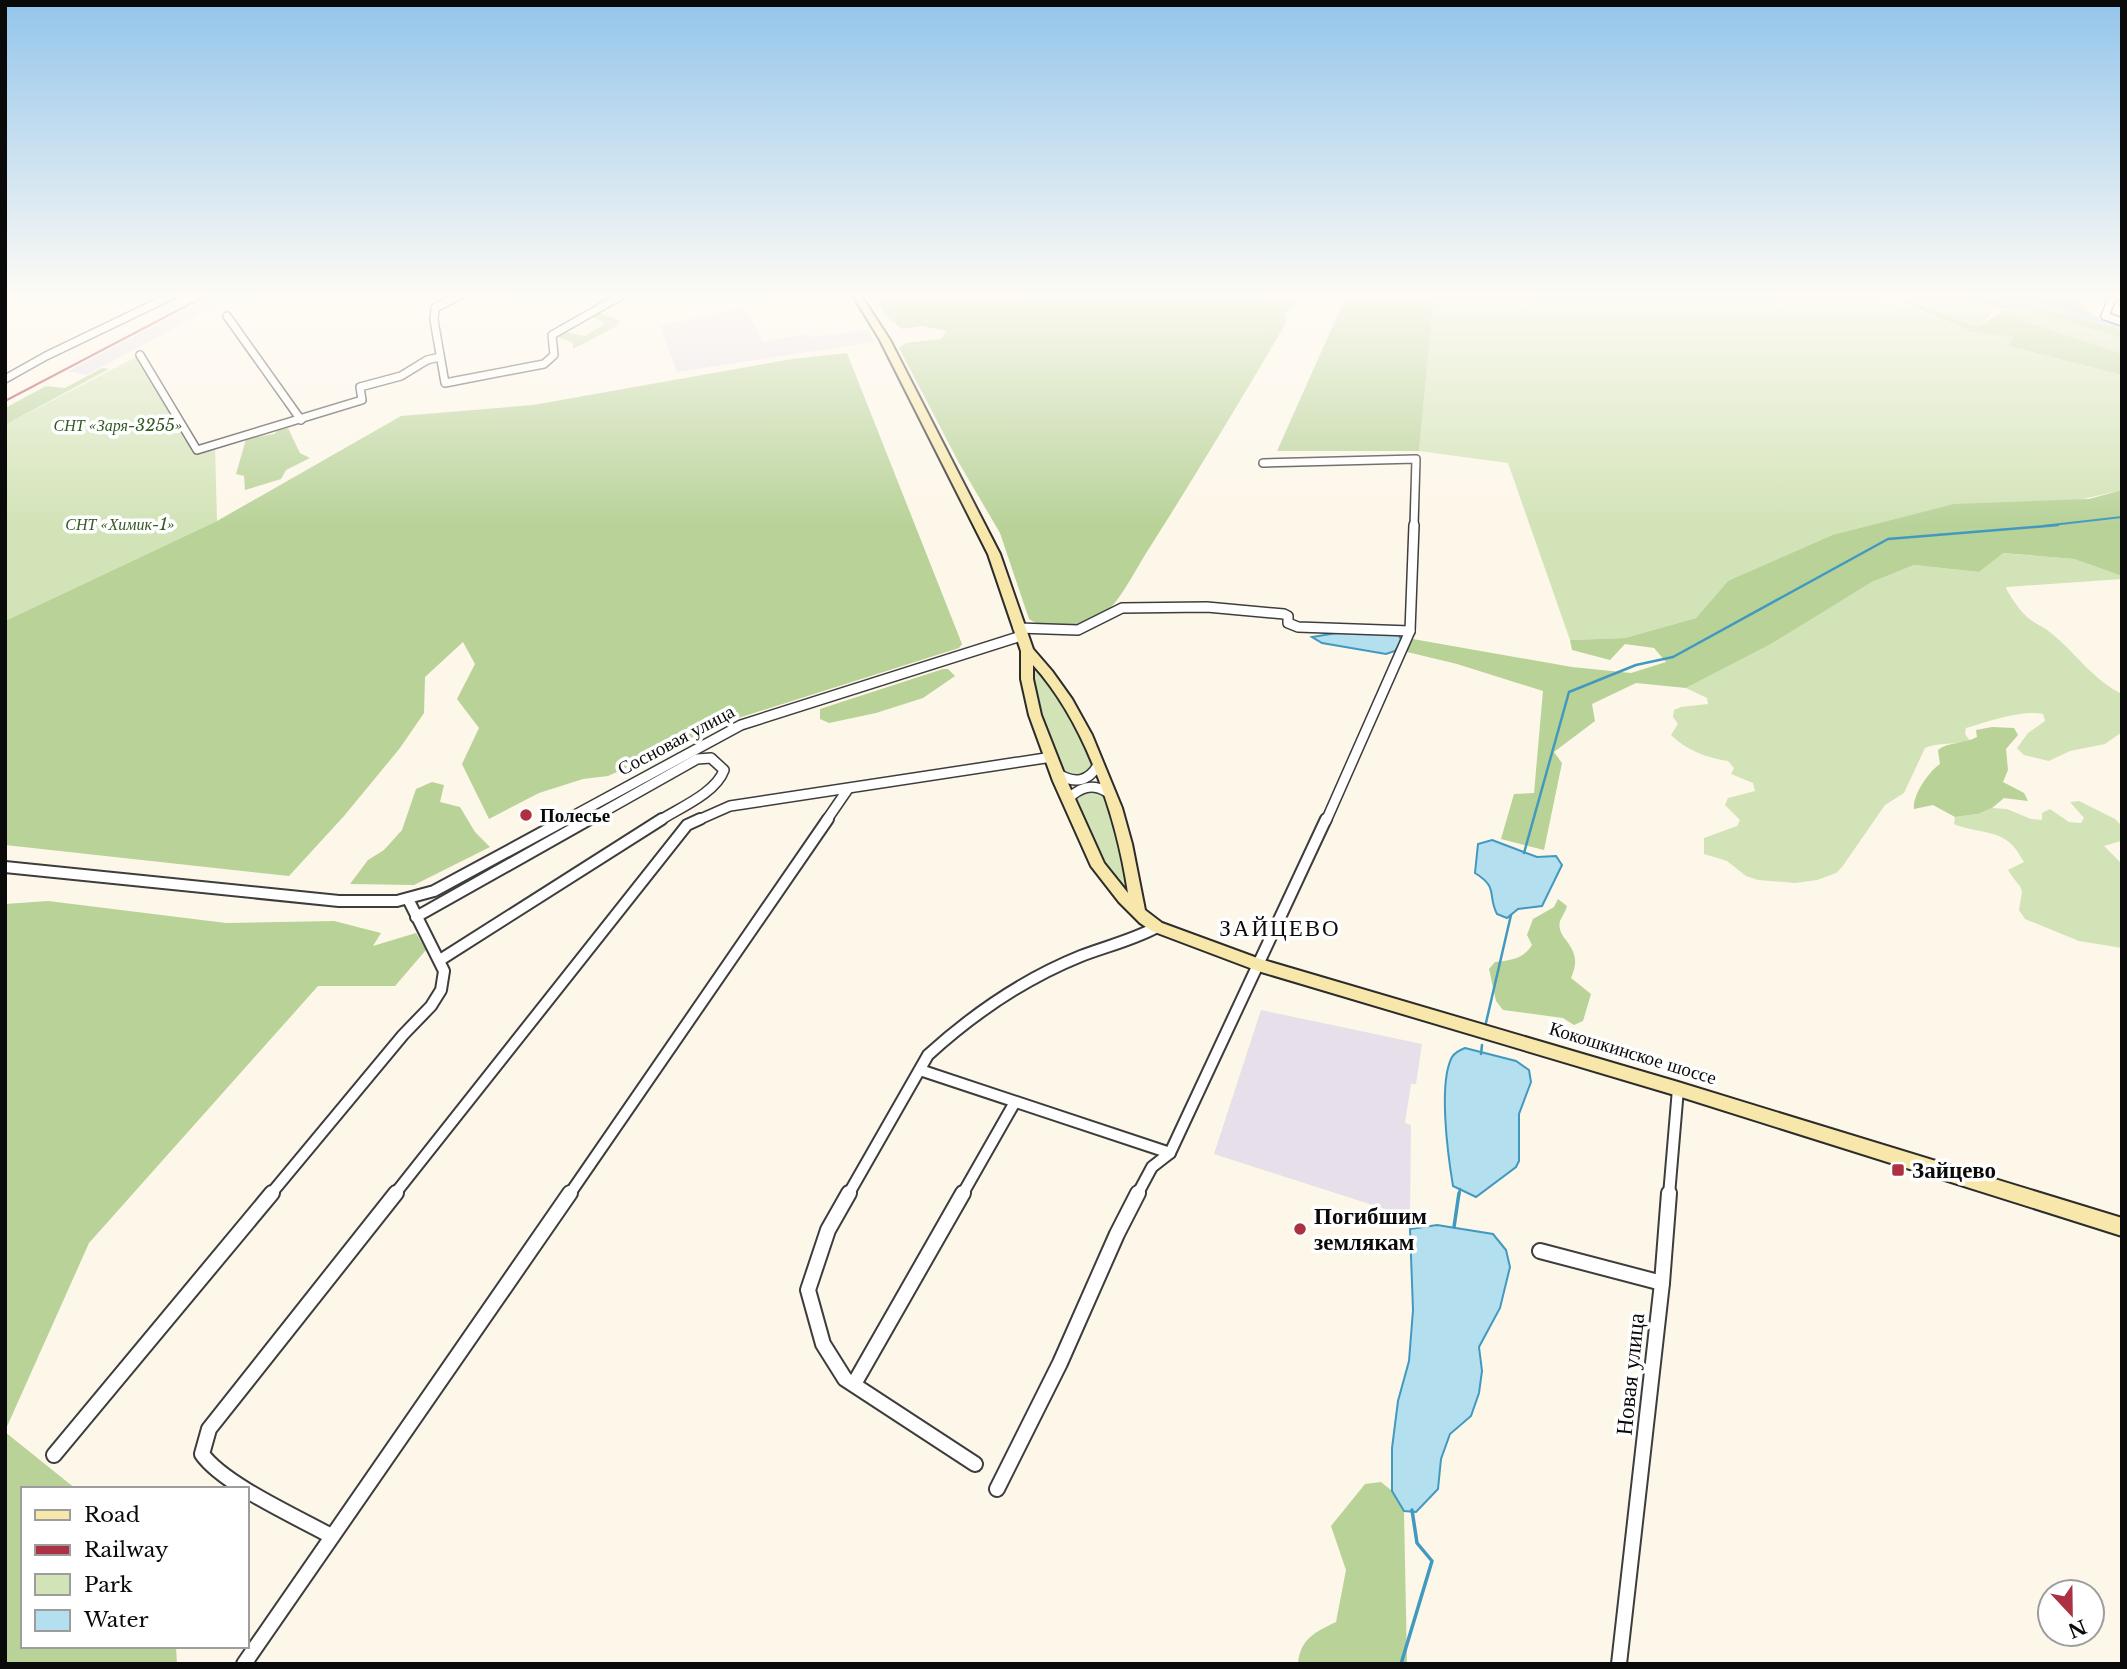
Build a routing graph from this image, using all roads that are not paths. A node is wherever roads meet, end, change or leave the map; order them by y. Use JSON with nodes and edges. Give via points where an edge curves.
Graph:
{"nodes":[{"id":1,"x":150,"y":372,"type":"edge"},
{"id":2,"x":267,"y":372,"type":"edge"},
{"id":3,"x":407,"y":372,"type":"edge"},
{"id":4,"x":443,"y":372,"type":"edge"},
{"id":5,"x":515,"y":372,"type":"edge"},
{"id":6,"x":902,"y":372,"type":"edge"},
{"id":7,"x":301,"y":420,"type":"junction"},
{"id":8,"x":1263,"y":463,"type":"dead end"},
{"id":9,"x":1410,"y":631,"type":"junction"},
{"id":10,"x":1019,"y":632,"type":"junction"},
{"id":11,"x":1027,"y":651,"type":"junction"},
{"id":12,"x":1052,"y":757,"type":"junction"},
{"id":13,"x":1098,"y":765,"type":"junction"},
{"id":14,"x":1058,"y":774,"type":"junction"},
{"id":15,"x":848,"y":789,"type":"junction"},
{"id":16,"x":1107,"y":792,"type":"junction"},
{"id":17,"x":1068,"y":799,"type":"junction"},
{"id":18,"x":5,"y":867,"type":"edge"},
{"id":19,"x":406,"y":899,"type":"junction"},
{"id":20,"x":1138,"y":910,"type":"junction"},
{"id":21,"x":416,"y":917,"type":"junction"},
{"id":22,"x":1157,"y":927,"type":"junction"},
{"id":23,"x":440,"y":960,"type":"junction"},
{"id":24,"x":1258,"y":965,"type":"junction"},
{"id":25,"x":920,"y":1070,"type":"junction"},
{"id":26,"x":1678,"y":1089,"type":"junction"},
{"id":27,"x":1014,"y":1102,"type":"junction"},
{"id":28,"x":1170,"y":1153,"type":"junction"},
{"id":29,"x":2122,"y":1227,"type":"edge"},
{"id":30,"x":1540,"y":1251,"type":"dead end"},
{"id":31,"x":1662,"y":1283,"type":"junction"},
{"id":32,"x":854,"y":1384,"type":"junction"},
{"id":33,"x":54,"y":1455,"type":"dead end"},
{"id":34,"x":975,"y":1464,"type":"dead end"},
{"id":35,"x":245,"y":1487,"type":"edge"},
{"id":36,"x":248,"y":1489,"type":"edge"},
{"id":37,"x":998,"y":1489,"type":"dead end"},
{"id":38,"x":331,"y":1535,"type":"junction"},
{"id":39,"x":244,"y":1664,"type":"edge"},
{"id":40,"x":1619,"y":1664,"type":"edge"}],
"edges":[{"from":1,"to":7,"type":"street","via":[[197,450]]},
{"from":2,"to":7,"type":"street"},
{"from":3,"to":7,"type":"street","via":[[360,387],[362,400]]},
{"from":4,"to":5,"type":"street","via":[[445,383]]},
{"from":6,"to":10,"type":"main road","via":[[987,537]]},
{"from":8,"to":9,"type":"street","via":[[1416,459]]},
{"from":9,"to":10,"type":"street","name":"Сосновая улица","via":[[1298,627],[1288,623],[1284,614],[1179,607],[1116,609],[1073,630]]},
{"from":9,"to":24,"type":"street"},
{"from":10,"to":11,"type":"main road"},
{"from":10,"to":19,"type":"street","name":"Сосновая улица","via":[[741,725],[434,891]]},
{"from":11,"to":12,"type":"main road","name":"Кокошкинское шоссе","via":[[1030,694]]},
{"from":11,"to":13,"type":"main road","via":[[1071,708]]},
{"from":12,"to":14,"type":"main road","name":"Кокошкинское шоссе"},
{"from":12,"to":15,"type":"street"},
{"from":13,"to":14,"type":"street","via":[[1091,776],[1079,781]]},
{"from":13,"to":16,"type":"main road"},
{"from":14,"to":17,"type":"main road","name":"Кокошкинское шоссе"},
{"from":15,"to":35,"type":"street","via":[[730,806],[687,825],[209,1429],[202,1454],[209,1464]]},
{"from":15,"to":38,"type":"street"},
{"from":16,"to":17,"type":"street","via":[[1099,786],[1085,786]]},
{"from":16,"to":20,"type":"main road"},
{"from":17,"to":20,"type":"main road","name":"Кокошкинское шоссе","via":[[1098,866]]},
{"from":18,"to":19,"type":"street","name":"Сосновая улица","via":[[351,901]]},
{"from":19,"to":21,"type":"street"},
{"from":20,"to":22,"type":"main road","name":"Кокошкинское шоссе"},
{"from":21,"to":23,"type":"street"},
{"from":21,"to":23,"type":"street","via":[[697,759],[711,758],[724,770],[712,787]]},
{"from":22,"to":24,"type":"main road","name":"Кокошкинское шоссе"},
{"from":22,"to":25,"type":"street","via":[[1041,973],[1003,995],[944,1040]]},
{"from":23,"to":33,"type":"street","via":[[444,984],[438,998]]},
{"from":24,"to":26,"type":"main road","name":"Кокошкинское шоссе"},
{"from":24,"to":28,"type":"street"},
{"from":25,"to":27,"type":"street"},
{"from":25,"to":32,"type":"street","via":[[828,1230],[808,1290],[823,1344]]},
{"from":26,"to":29,"type":"main road","name":"Кокошкинское шоссе"},
{"from":26,"to":31,"type":"street","name":"Новая улица"},
{"from":27,"to":28,"type":"street"},
{"from":27,"to":32,"type":"street"},
{"from":28,"to":37,"type":"street","via":[[1152,1167],[1117,1234]]},
{"from":30,"to":31,"type":"street"},
{"from":31,"to":40,"type":"street","name":"Новая улица"},
{"from":32,"to":34,"type":"street"},
{"from":36,"to":38,"type":"street"},
{"from":38,"to":39,"type":"street"}]}
